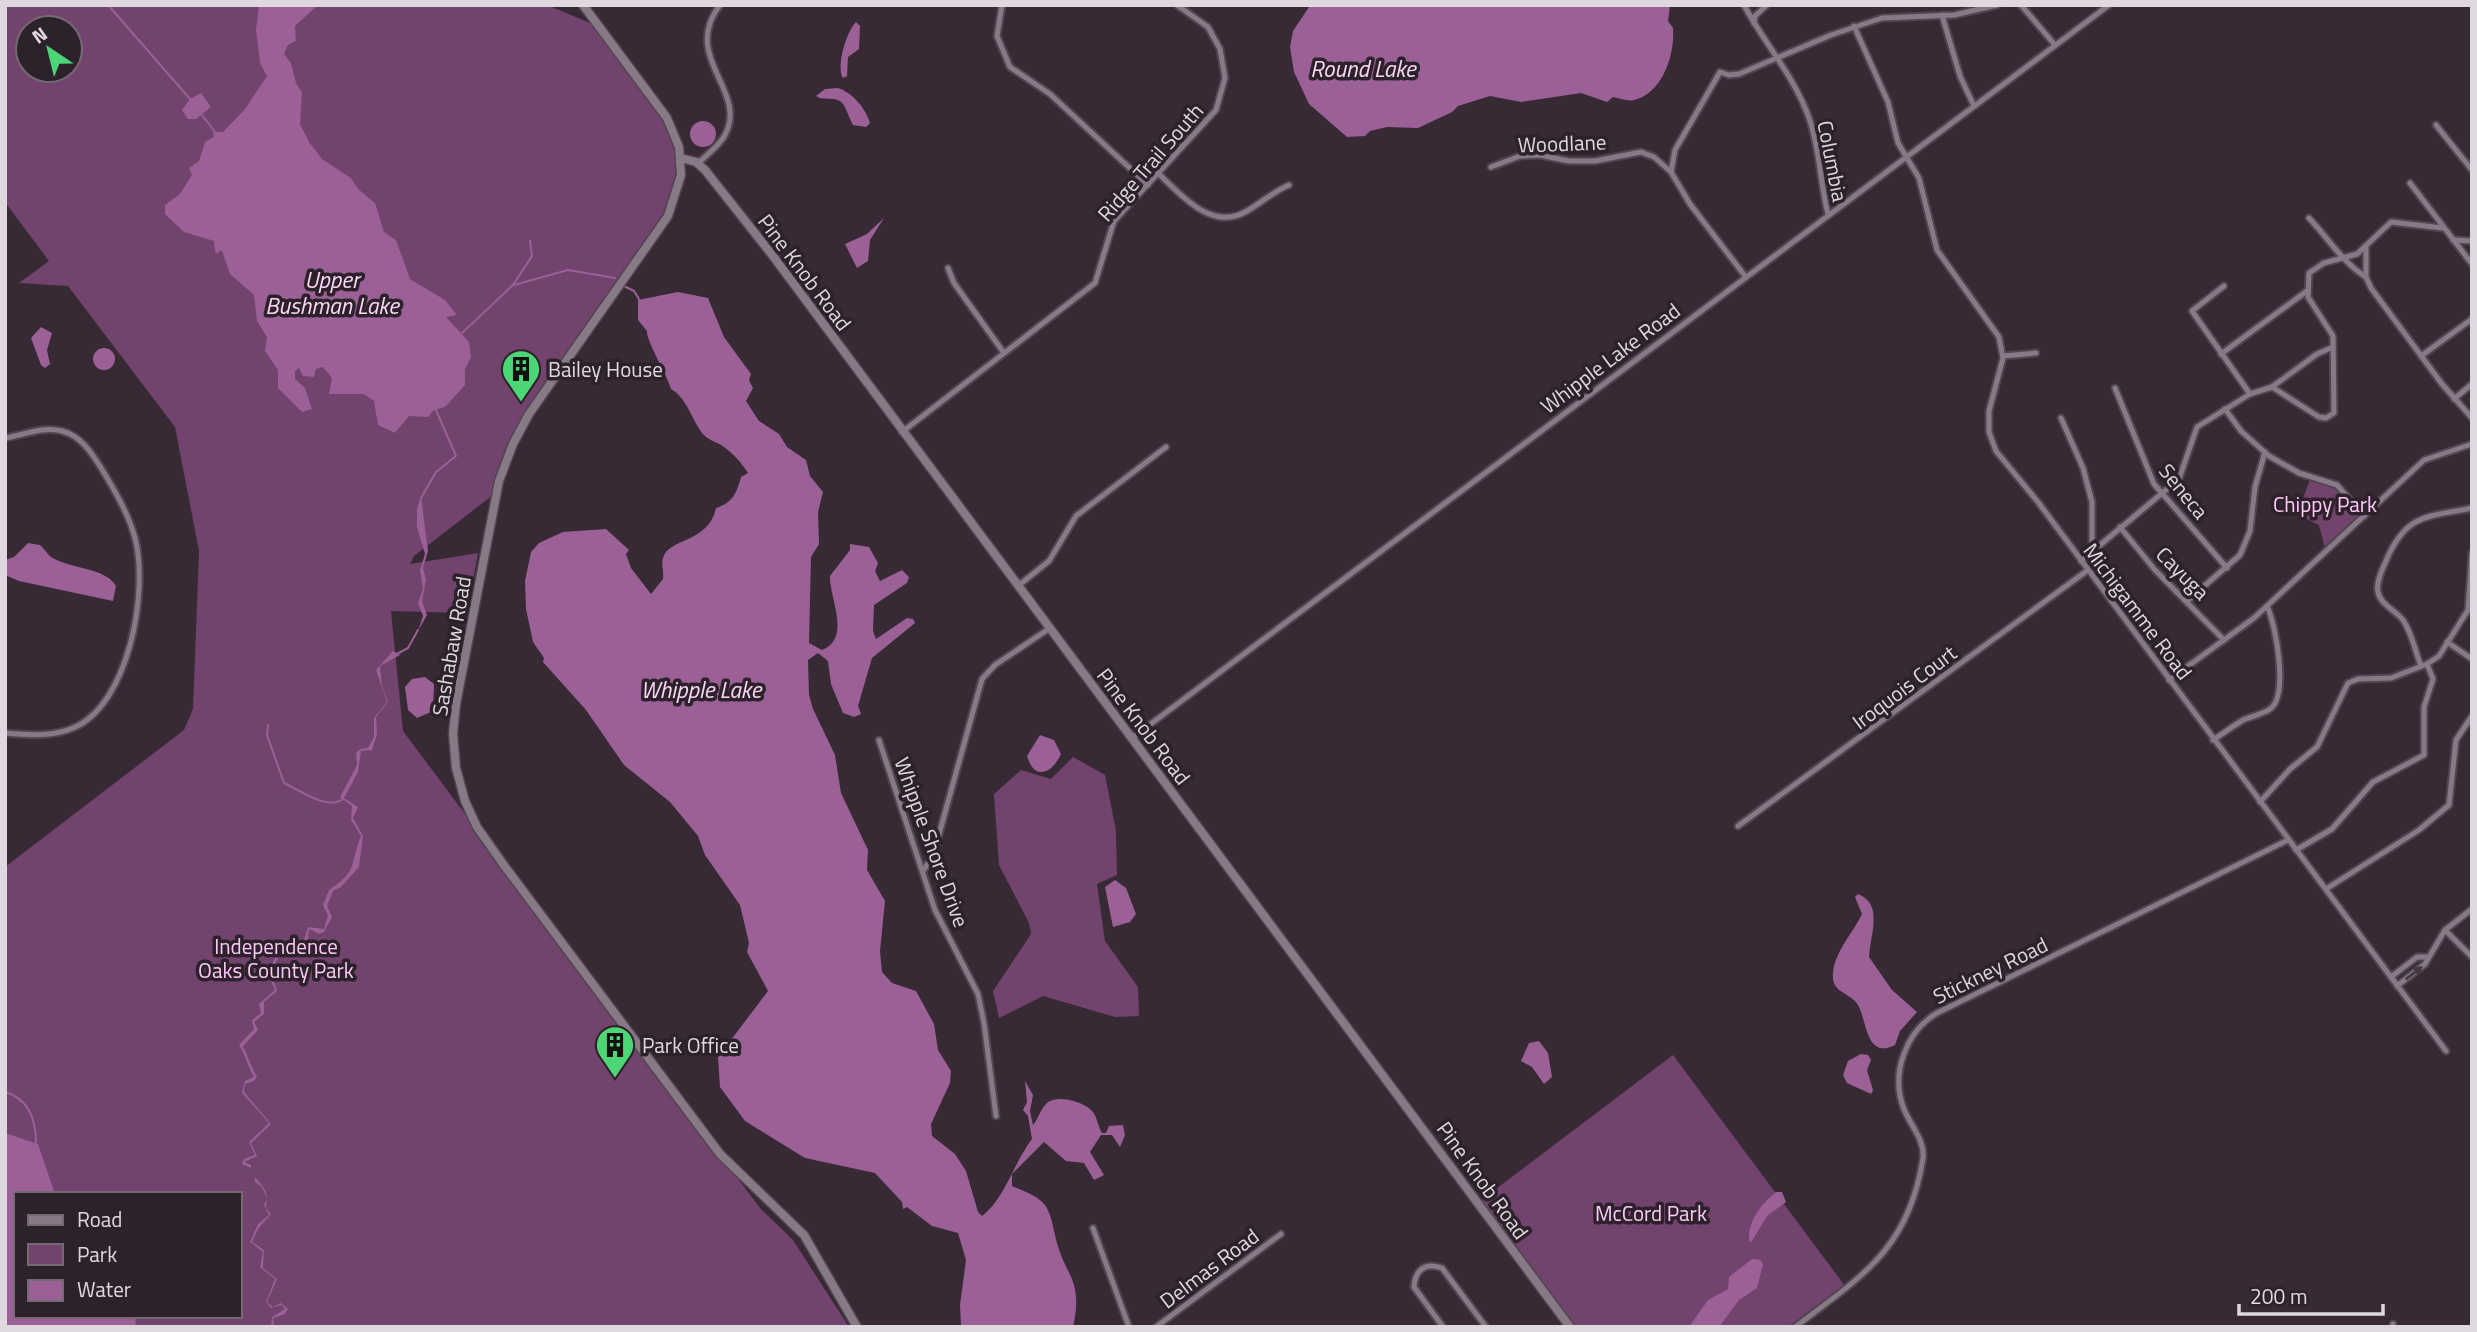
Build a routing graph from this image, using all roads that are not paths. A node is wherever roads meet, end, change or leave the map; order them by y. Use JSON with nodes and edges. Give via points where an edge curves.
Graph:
{"nodes":[{"id":1,"x":583,"y":5,"type":"edge"},
{"id":2,"x":719,"y":5,"type":"edge"},
{"id":3,"x":1002,"y":5,"type":"edge"},
{"id":4,"x":1177,"y":5,"type":"edge"},
{"id":5,"x":1744,"y":5,"type":"edge"},
{"id":6,"x":1767,"y":5,"type":"edge"},
{"id":7,"x":1997,"y":5,"type":"edge"},
{"id":8,"x":2021,"y":5,"type":"edge"},
{"id":9,"x":2109,"y":5,"type":"edge"},
{"id":10,"x":1942,"y":15,"type":"junction"},
{"id":11,"x":1754,"y":23,"type":"junction"},
{"id":12,"x":1854,"y":26,"type":"junction"},
{"id":13,"x":2055,"y":45,"type":"junction"},
{"id":14,"x":1776,"y":59,"type":"junction"},
{"id":15,"x":1974,"y":106,"type":"junction"},
{"id":16,"x":2436,"y":125,"type":"dead end"},
{"id":17,"x":1908,"y":156,"type":"junction"},
{"id":18,"x":681,"y":158,"type":"junction"},
{"id":19,"x":698,"y":163,"type":"junction"},
{"id":20,"x":1491,"y":167,"type":"dead end"},
{"id":21,"x":2472,"y":170,"type":"edge"},
{"id":22,"x":1671,"y":172,"type":"junction"},
{"id":23,"x":1159,"y":174,"type":"junction"},
{"id":24,"x":2410,"y":183,"type":"dead end"},
{"id":25,"x":1148,"y":185,"type":"junction"},
{"id":26,"x":1289,"y":185,"type":"dead end"},
{"id":27,"x":1828,"y":214,"type":"junction"},
{"id":28,"x":2309,"y":218,"type":"dead end"},
{"id":29,"x":2443,"y":228,"type":"junction"},
{"id":30,"x":2453,"y":240,"type":"junction"},
{"id":31,"x":2472,"y":241,"type":"edge"},
{"id":32,"x":2366,"y":248,"type":"junction"},
{"id":33,"x":2344,"y":260,"type":"junction"},
{"id":34,"x":2472,"y":264,"type":"edge"},
{"id":35,"x":948,"y":268,"type":"dead end"},
{"id":36,"x":1745,"y":276,"type":"junction"},
{"id":37,"x":2366,"y":277,"type":"junction"},
{"id":38,"x":2224,"y":286,"type":"dead end"},
{"id":39,"x":2306,"y":290,"type":"junction"},
{"id":40,"x":2472,"y":319,"type":"edge"},
{"id":41,"x":2333,"y":347,"type":"junction"},
{"id":42,"x":2036,"y":352,"type":"dead end"},
{"id":43,"x":1004,"y":353,"type":"junction"},
{"id":44,"x":2221,"y":354,"type":"junction"},
{"id":45,"x":2003,"y":356,"type":"junction"},
{"id":46,"x":2421,"y":356,"type":"junction"},
{"id":47,"x":2472,"y":384,"type":"edge"},
{"id":48,"x":2272,"y":387,"type":"junction"},
{"id":49,"x":2115,"y":388,"type":"dead end"},
{"id":50,"x":2250,"y":394,"type":"junction"},
{"id":51,"x":2454,"y":399,"type":"junction"},
{"id":52,"x":2225,"y":409,"type":"junction"},
{"id":53,"x":2061,"y":418,"type":"dead end"},
{"id":54,"x":2472,"y":418,"type":"edge"},
{"id":55,"x":902,"y":432,"type":"junction"},
{"id":56,"x":5,"y":438,"type":"edge"},
{"id":57,"x":2472,"y":444,"type":"edge"},
{"id":58,"x":1166,"y":447,"type":"dead end"},
{"id":59,"x":2265,"y":453,"type":"junction"},
{"id":60,"x":2162,"y":493,"type":"junction"},
{"id":61,"x":2472,"y":508,"type":"edge"},
{"id":62,"x":2364,"y":516,"type":"junction"},
{"id":63,"x":2120,"y":527,"type":"junction"},
{"id":64,"x":2092,"y":552,"type":"junction"},
{"id":65,"x":2472,"y":554,"type":"edge"},
{"id":66,"x":2081,"y":561,"type":"junction"},
{"id":67,"x":2227,"y":568,"type":"junction"},
{"id":68,"x":2088,"y":570,"type":"junction"},
{"id":69,"x":1018,"y":586,"type":"junction"},
{"id":70,"x":2187,"y":601,"type":"junction"},
{"id":71,"x":2267,"y":606,"type":"junction"},
{"id":72,"x":1050,"y":628,"type":"junction"},
{"id":73,"x":2224,"y":640,"type":"junction"},
{"id":74,"x":2447,"y":642,"type":"junction"},
{"id":75,"x":2472,"y":659,"type":"edge"},
{"id":76,"x":2424,"y":665,"type":"junction"},
{"id":77,"x":2169,"y":680,"type":"junction"},
{"id":78,"x":2472,"y":716,"type":"edge"},
{"id":79,"x":5,"y":733,"type":"edge"},
{"id":80,"x":1132,"y":738,"type":"junction"},
{"id":81,"x":879,"y":740,"type":"dead end"},
{"id":82,"x":2213,"y":740,"type":"junction"},
{"id":83,"x":2260,"y":802,"type":"junction"},
{"id":84,"x":1738,"y":826,"type":"dead end"},
{"id":85,"x":2288,"y":840,"type":"junction"},
{"id":86,"x":2296,"y":850,"type":"junction"},
{"id":87,"x":923,"y":871,"type":"junction"},
{"id":88,"x":2326,"y":890,"type":"junction"},
{"id":89,"x":2472,"y":909,"type":"edge"},
{"id":90,"x":2445,"y":930,"type":"junction"},
{"id":91,"x":2428,"y":957,"type":"junction"},
{"id":92,"x":2472,"y":957,"type":"edge"},
{"id":93,"x":2391,"y":977,"type":"junction"},
{"id":94,"x":2397,"y":986,"type":"junction"},
{"id":95,"x":2446,"y":1051,"type":"dead end"},
{"id":96,"x":996,"y":1116,"type":"dead end"},
{"id":97,"x":1093,"y":1228,"type":"dead end"},
{"id":98,"x":1281,"y":1234,"type":"dead end"},
{"id":99,"x":857,"y":1327,"type":"edge"},
{"id":100,"x":1129,"y":1327,"type":"edge"},
{"id":101,"x":1156,"y":1327,"type":"edge"},
{"id":102,"x":1443,"y":1327,"type":"edge"},
{"id":103,"x":1486,"y":1327,"type":"edge"},
{"id":104,"x":1570,"y":1327,"type":"edge"},
{"id":105,"x":1795,"y":1327,"type":"edge"}],
"edges":[{"from":1,"to":18,"type":"main road","name":"Sashabaw Road","via":[[664,114]]},
{"from":2,"to":19,"type":"street","via":[[706,43],[709,62],[729,101],[730,122],[722,140]]},
{"from":3,"to":25,"type":"street","via":[[997,35],[1010,66],[1050,94]]},
{"from":4,"to":23,"type":"street","name":"Ridge Trail South","via":[[1214,36],[1223,59],[1224,90],[1207,122]]},
{"from":5,"to":11,"type":"street","name":"Columbia"},
{"from":6,"to":11,"type":"street"},
{"from":7,"to":10,"type":"street"},
{"from":8,"to":13,"type":"street"},
{"from":9,"to":13,"type":"street","name":"Whipple Lake Road"},
{"from":10,"to":12,"type":"street","via":[[1893,16]]},
{"from":10,"to":15,"type":"street"},
{"from":11,"to":14,"type":"street","name":"Columbia"},
{"from":12,"to":14,"type":"street"},
{"from":12,"to":17,"type":"street","via":[[1888,102],[1894,133]]},
{"from":13,"to":15,"type":"street","name":"Whipple Lake Road"},
{"from":14,"to":22,"type":"street","via":[[1739,74],[1720,72],[1675,150]]},
{"from":14,"to":27,"type":"street","name":"Columbia","via":[[1809,117]]},
{"from":15,"to":17,"type":"street","name":"Whipple Lake Road"},
{"from":16,"to":21,"type":"street"},
{"from":17,"to":27,"type":"street","name":"Whipple Lake Road"},
{"from":17,"to":45,"type":"street","via":[[1919,178],[1937,250],[1996,331]]},
{"from":18,"to":19,"type":"main road"},
{"from":18,"to":99,"type":"main road","name":"Sashabaw Road","via":[[680,182],[670,212],[529,414],[507,458],[456,704],[456,768],[466,804],[485,839],[720,1154],[804,1236]]},
{"from":19,"to":55,"type":"main road","name":"Pine Knob Road","via":[[773,256]]},
{"from":20,"to":22,"type":"street","name":"Woodlane","via":[[1520,156],[1582,162],[1641,152],[1654,156]]},
{"from":22,"to":36,"type":"street"},
{"from":23,"to":25,"type":"street","name":"Ridge Trail South"},
{"from":23,"to":26,"type":"street","via":[[1191,204],[1218,217],[1244,213]]},
{"from":24,"to":29,"type":"street"},
{"from":25,"to":43,"type":"street","name":"Ridge Trail South","via":[[1111,227],[1095,283]]},
{"from":27,"to":36,"type":"street","name":"Whipple Lake Road"},
{"from":28,"to":33,"type":"street"},
{"from":29,"to":30,"type":"street"},
{"from":29,"to":32,"type":"street","via":[[2391,222]]},
{"from":30,"to":31,"type":"street"},
{"from":30,"to":34,"type":"street"},
{"from":32,"to":33,"type":"street"},
{"from":32,"to":37,"type":"street"},
{"from":33,"to":37,"type":"street"},
{"from":33,"to":39,"type":"street","via":[[2313,269]]},
{"from":35,"to":43,"type":"street"},
{"from":36,"to":80,"type":"street","name":"Whipple Lake Road"},
{"from":37,"to":46,"type":"street"},
{"from":38,"to":44,"type":"street","via":[[2192,311]]},
{"from":39,"to":41,"type":"street","via":[[2331,331]]},
{"from":39,"to":44,"type":"street"},
{"from":40,"to":46,"type":"street"},
{"from":41,"to":48,"type":"street"},
{"from":41,"to":48,"type":"street","via":[[2334,413],[2319,417]]},
{"from":42,"to":45,"type":"street"},
{"from":43,"to":55,"type":"street","name":"Ridge Trail South"},
{"from":44,"to":50,"type":"street"},
{"from":45,"to":66,"type":"street","name":"Michigamme Road","via":[[1989,411],[1992,443]]},
{"from":46,"to":51,"type":"street"},
{"from":47,"to":51,"type":"street"},
{"from":48,"to":50,"type":"street"},
{"from":49,"to":60,"type":"street","name":"Seneca","via":[[2144,464]]},
{"from":50,"to":52,"type":"street"},
{"from":51,"to":54,"type":"street"},
{"from":52,"to":59,"type":"street"},
{"from":52,"to":60,"type":"street","via":[[2197,428],[2184,471]]},
{"from":53,"to":64,"type":"street","via":[[2092,502]]},
{"from":55,"to":69,"type":"main road","name":"Pine Knob Road"},
{"from":56,"to":79,"type":"street","via":[[45,429],[81,440],[124,510],[135,538],[140,579],[119,679],[106,702],[85,722],[65,731]]},
{"from":57,"to":62,"type":"street","via":[[2424,460]]},
{"from":58,"to":69,"type":"street","via":[[1076,516],[1055,554]]},
{"from":59,"to":62,"type":"street","via":[[2288,468],[2343,489]]},
{"from":59,"to":67,"type":"street","via":[[2246,543]]},
{"from":60,"to":63,"type":"street"},
{"from":60,"to":67,"type":"street","name":"Seneca"},
{"from":61,"to":76,"type":"street","via":[[2427,515],[2413,523],[2401,534],[2381,572],[2381,599],[2404,621]]},
{"from":62,"to":71,"type":"street"},
{"from":63,"to":64,"type":"street"},
{"from":63,"to":70,"type":"street","name":"Cayuga"},
{"from":64,"to":66,"type":"street"},
{"from":65,"to":74,"type":"street","via":[[2468,610]]},
{"from":66,"to":68,"type":"street","name":"Michigamme Road"},
{"from":67,"to":70,"type":"street"},
{"from":68,"to":77,"type":"street","name":"Michigamme Road"},
{"from":68,"to":84,"type":"street","name":"Iroquois Court"},
{"from":69,"to":72,"type":"main road","name":"Pine Knob Road"},
{"from":70,"to":73,"type":"street","name":"Cayuga"},
{"from":71,"to":73,"type":"street"},
{"from":71,"to":82,"type":"street","via":[[2277,645],[2278,702]]},
{"from":72,"to":80,"type":"main road","name":"Pine Knob Road"},
{"from":72,"to":87,"type":"street","via":[[982,679],[933,856]]},
{"from":73,"to":77,"type":"street"},
{"from":74,"to":75,"type":"street"},
{"from":74,"to":76,"type":"street","via":[[2438,656]]},
{"from":76,"to":83,"type":"street","via":[[2391,678],[2348,683],[2317,747]]},
{"from":76,"to":86,"type":"street","via":[[2433,679],[2424,707],[2424,755],[2384,775],[2332,829]]},
{"from":77,"to":82,"type":"street","name":"Michigamme Road"},
{"from":78,"to":88,"type":"street","via":[[2456,740],[2449,805]]},
{"from":80,"to":104,"type":"main road","name":"Pine Knob Road"},
{"from":81,"to":87,"type":"street","name":"Whipple Shore Drive"},
{"from":82,"to":83,"type":"street","name":"Michigamme Road"},
{"from":83,"to":85,"type":"street","name":"Michigamme Road"},
{"from":85,"to":86,"type":"street","name":"Michigamme Road"},
{"from":85,"to":105,"type":"street","name":"Stickney Road","via":[[1919,1026],[1904,1054],[1898,1083],[1923,1155],[1905,1217],[1888,1251],[1859,1280]]},
{"from":86,"to":88,"type":"street","name":"Michigamme Road"},
{"from":87,"to":96,"type":"street","name":"Whipple Shore Drive","via":[[935,910],[978,994]]},
{"from":88,"to":93,"type":"street","name":"Michigamme Road"},
{"from":89,"to":90,"type":"street"},
{"from":90,"to":91,"type":"street"},
{"from":90,"to":92,"type":"street"},
{"from":91,"to":93,"type":"street","via":[[2417,957]]},
{"from":94,"to":91,"type":"street","one_way":true},
{"from":93,"to":94,"type":"street","name":"Michigamme Road"},
{"from":94,"to":95,"type":"street","name":"Michigamme Road"},
{"from":97,"to":100,"type":"street"},
{"from":98,"to":101,"type":"street","name":"Delmas Road"},
{"from":102,"to":103,"type":"street","via":[[1414,1287],[1422,1267],[1442,1268]]}]}
